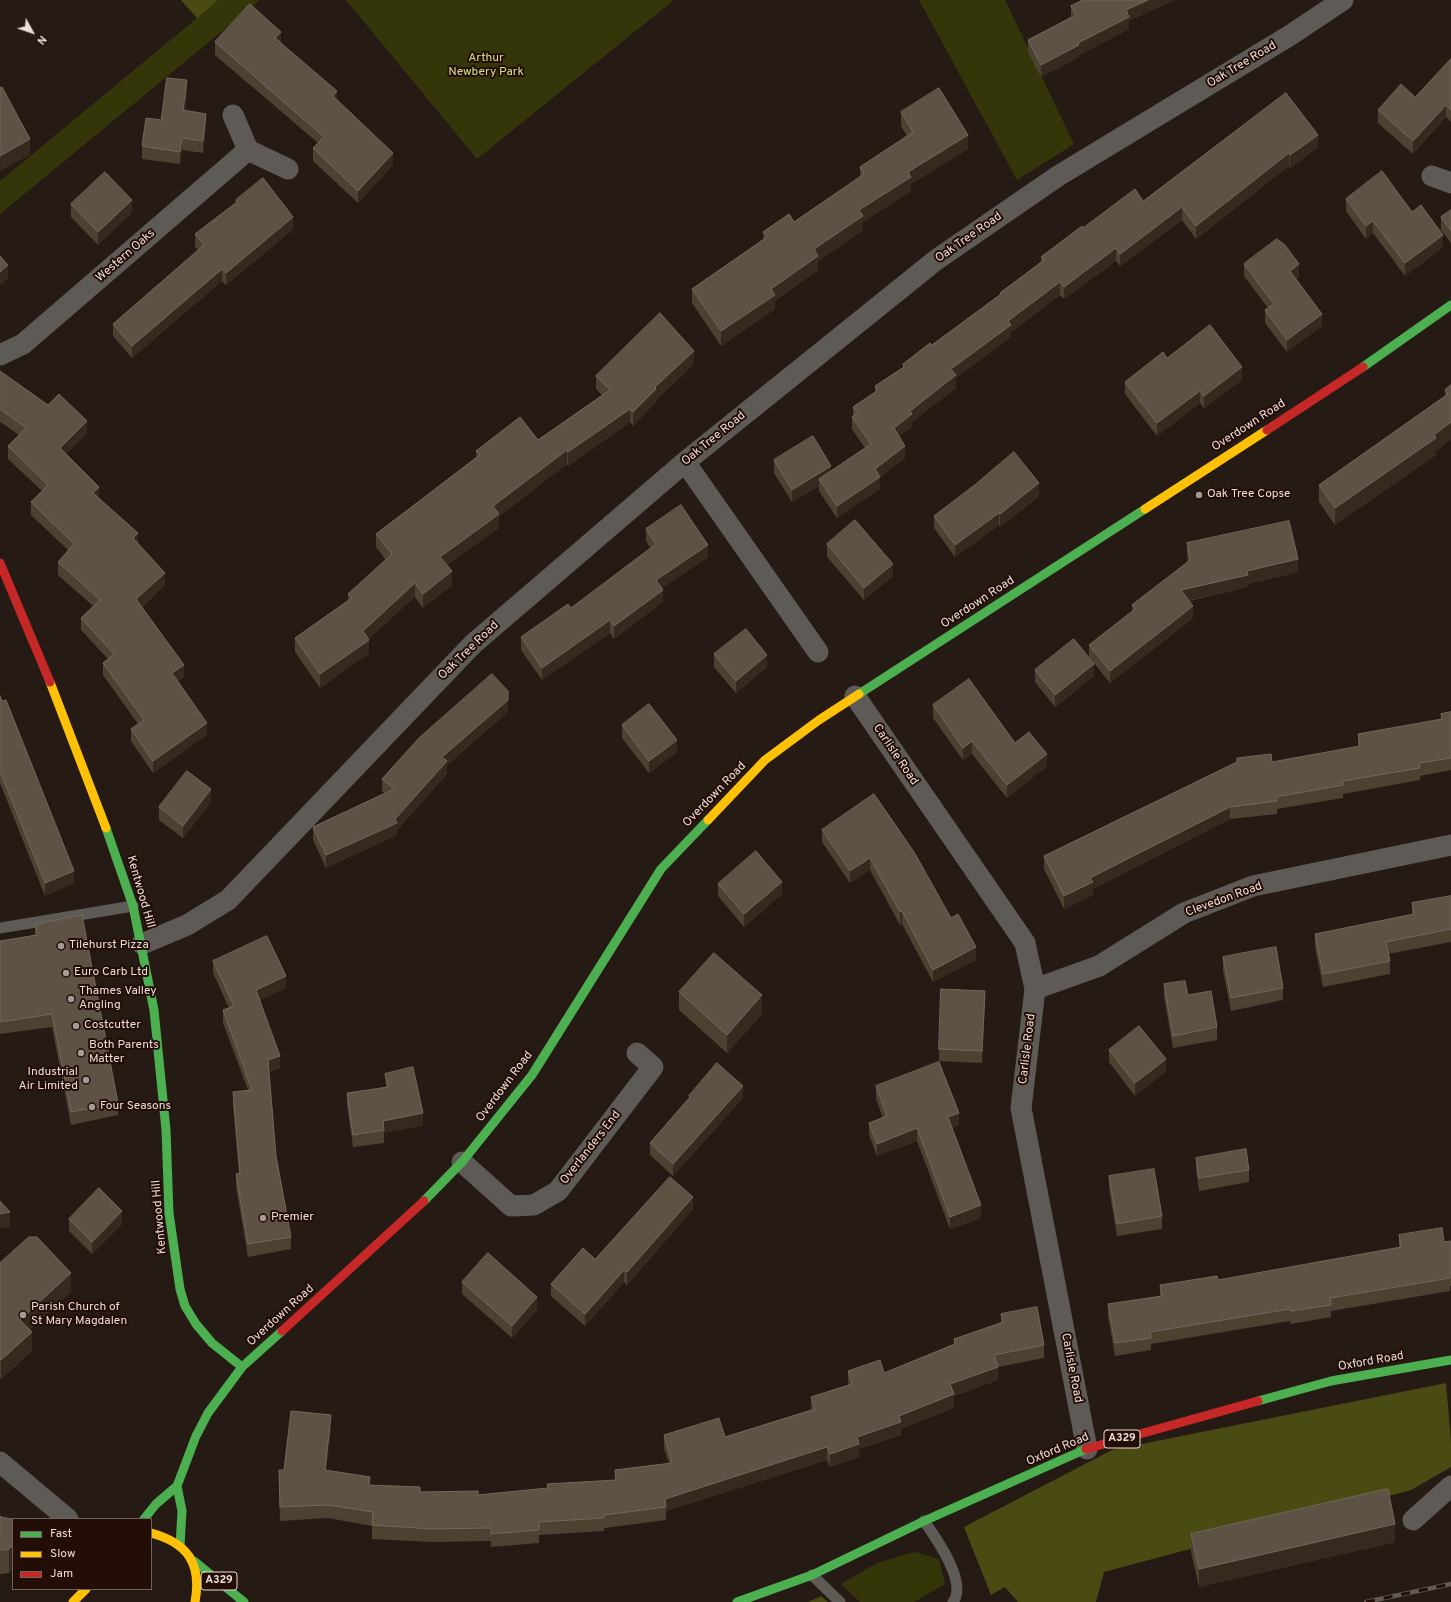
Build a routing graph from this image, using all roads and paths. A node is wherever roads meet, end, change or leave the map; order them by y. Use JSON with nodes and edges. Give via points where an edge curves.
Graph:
{"nodes":[{"id":1,"x":1343,"y":0,"type":"edge"},
{"id":2,"x":233,"y":115,"type":"dead end"},
{"id":3,"x":248,"y":150,"type":"junction"},
{"id":4,"x":288,"y":169,"type":"dead end"},
{"id":5,"x":1451,"y":304,"type":"edge"},
{"id":6,"x":0,"y":355,"type":"edge"},
{"id":7,"x":685,"y":462,"type":"junction"},
{"id":8,"x":0,"y":563,"type":"edge"},
{"id":9,"x":818,"y":652,"type":"dead end"},
{"id":10,"x":855,"y":696,"type":"junction"},
{"id":11,"x":1451,"y":845,"type":"edge"},
{"id":12,"x":133,"y":906,"type":"junction"},
{"id":13,"x":0,"y":928,"type":"edge"},
{"id":14,"x":142,"y":944,"type":"junction"},
{"id":15,"x":1035,"y":989,"type":"junction"},
{"id":16,"x":637,"y":1054,"type":"dead end"},
{"id":17,"x":462,"y":1162,"type":"junction"},
{"id":18,"x":1451,"y":1360,"type":"edge"},
{"id":19,"x":242,"y":1367,"type":"junction"},
{"id":20,"x":1087,"y":1449,"type":"junction"},
{"id":21,"x":1,"y":1463,"type":"edge"},
{"id":22,"x":177,"y":1486,"type":"junction"},
{"id":23,"x":1451,"y":1486,"type":"edge"},
{"id":24,"x":67,"y":1518,"type":"edge"},
{"id":25,"x":145,"y":1518,"type":"edge"},
{"id":26,"x":1413,"y":1520,"type":"dead end"},
{"id":27,"x":924,"y":1521,"type":"junction"},
{"id":28,"x":152,"y":1534,"type":"edge"},
{"id":29,"x":180,"y":1546,"type":"junction"},
{"id":30,"x":194,"y":1561,"type":"junction"},
{"id":31,"x":812,"y":1575,"type":"junction"},
{"id":32,"x":85,"y":1590,"type":"edge"},
{"id":33,"x":73,"y":1602,"type":"edge"},
{"id":34,"x":194,"y":1602,"type":"edge"},
{"id":35,"x":244,"y":1602,"type":"edge"},
{"id":36,"x":737,"y":1602,"type":"edge"},
{"id":37,"x":840,"y":1602,"type":"edge"},
{"id":38,"x":954,"y":1602,"type":"edge"}],
"edges":[{"from":1,"to":7,"type":"street","name":"Oak Tree Road","via":[[1289,36],[1058,176],[936,260]]},
{"from":2,"to":3,"type":"street"},
{"from":3,"to":4,"type":"street"},
{"from":3,"to":6,"type":"street","name":"Western Oaks","via":[[23,344]]},
{"from":5,"to":10,"type":"street","name":"Overdown Road","via":[[1359,370]]},
{"from":7,"to":9,"type":"street"},
{"from":7,"to":14,"type":"street","name":"Oak Tree Road","via":[[473,644],[228,900],[187,925]]},
{"from":8,"to":12,"type":"street","name":"Kentwood Hill","via":[[61,709]]},
{"from":10,"to":15,"type":"street","name":"Carlisle Road","via":[[1025,943]]},
{"from":10,"to":17,"type":"street","name":"Overdown Road","via":[[765,760],[661,869],[532,1075]]},
{"from":11,"to":15,"type":"street","name":"Clevedon Road","via":[[1253,886],[1184,914],[1100,966]]},
{"from":12,"to":13,"type":"lane"},
{"from":12,"to":14,"type":"street","name":"Kentwood Hill"},
{"from":14,"to":19,"type":"street","name":"Kentwood Hill","via":[[154,1010],[166,1130],[169,1213],[180,1289],[185,1306],[196,1324],[212,1343]]},
{"from":15,"to":20,"type":"street","name":"Carlisle Road","via":[[1021,1108]]},
{"from":16,"to":17,"type":"street","name":"Overlanders End","via":[[653,1067],[558,1191],[534,1205],[511,1206]]},
{"from":17,"to":19,"type":"street","name":"Overdown Road","via":[[412,1214]]},
{"from":18,"to":20,"type":"street","name":"Oxford Road","number":"A329","via":[[1331,1381]]},
{"from":19,"to":22,"type":"street","name":"Overdown Road","via":[[208,1413],[196,1436]]},
{"from":20,"to":27,"type":"street","name":"Oxford Road","number":"A329"},
{"from":21,"to":24,"type":"street"},
{"from":22,"to":25,"type":"street","name":"Overdown Road","via":[[156,1504]]},
{"from":22,"to":29,"type":"street","via":[[182,1511]]},
{"from":23,"to":26,"type":"street"},
{"from":27,"to":31,"type":"street","name":"Oxford Road","number":"A329"},
{"from":27,"to":38,"type":"lane","via":[[945,1552],[957,1583]]},
{"from":28,"to":29,"type":"street"},
{"from":29,"to":30,"type":"street"},
{"from":30,"to":34,"type":"street","via":[[197,1586]]},
{"from":30,"to":35,"type":"street","number":"A329"},
{"from":31,"to":36,"type":"street","name":"Oxford Road","number":"A329"},
{"from":31,"to":37,"type":"lane"},
{"from":32,"to":33,"type":"street"}]}
